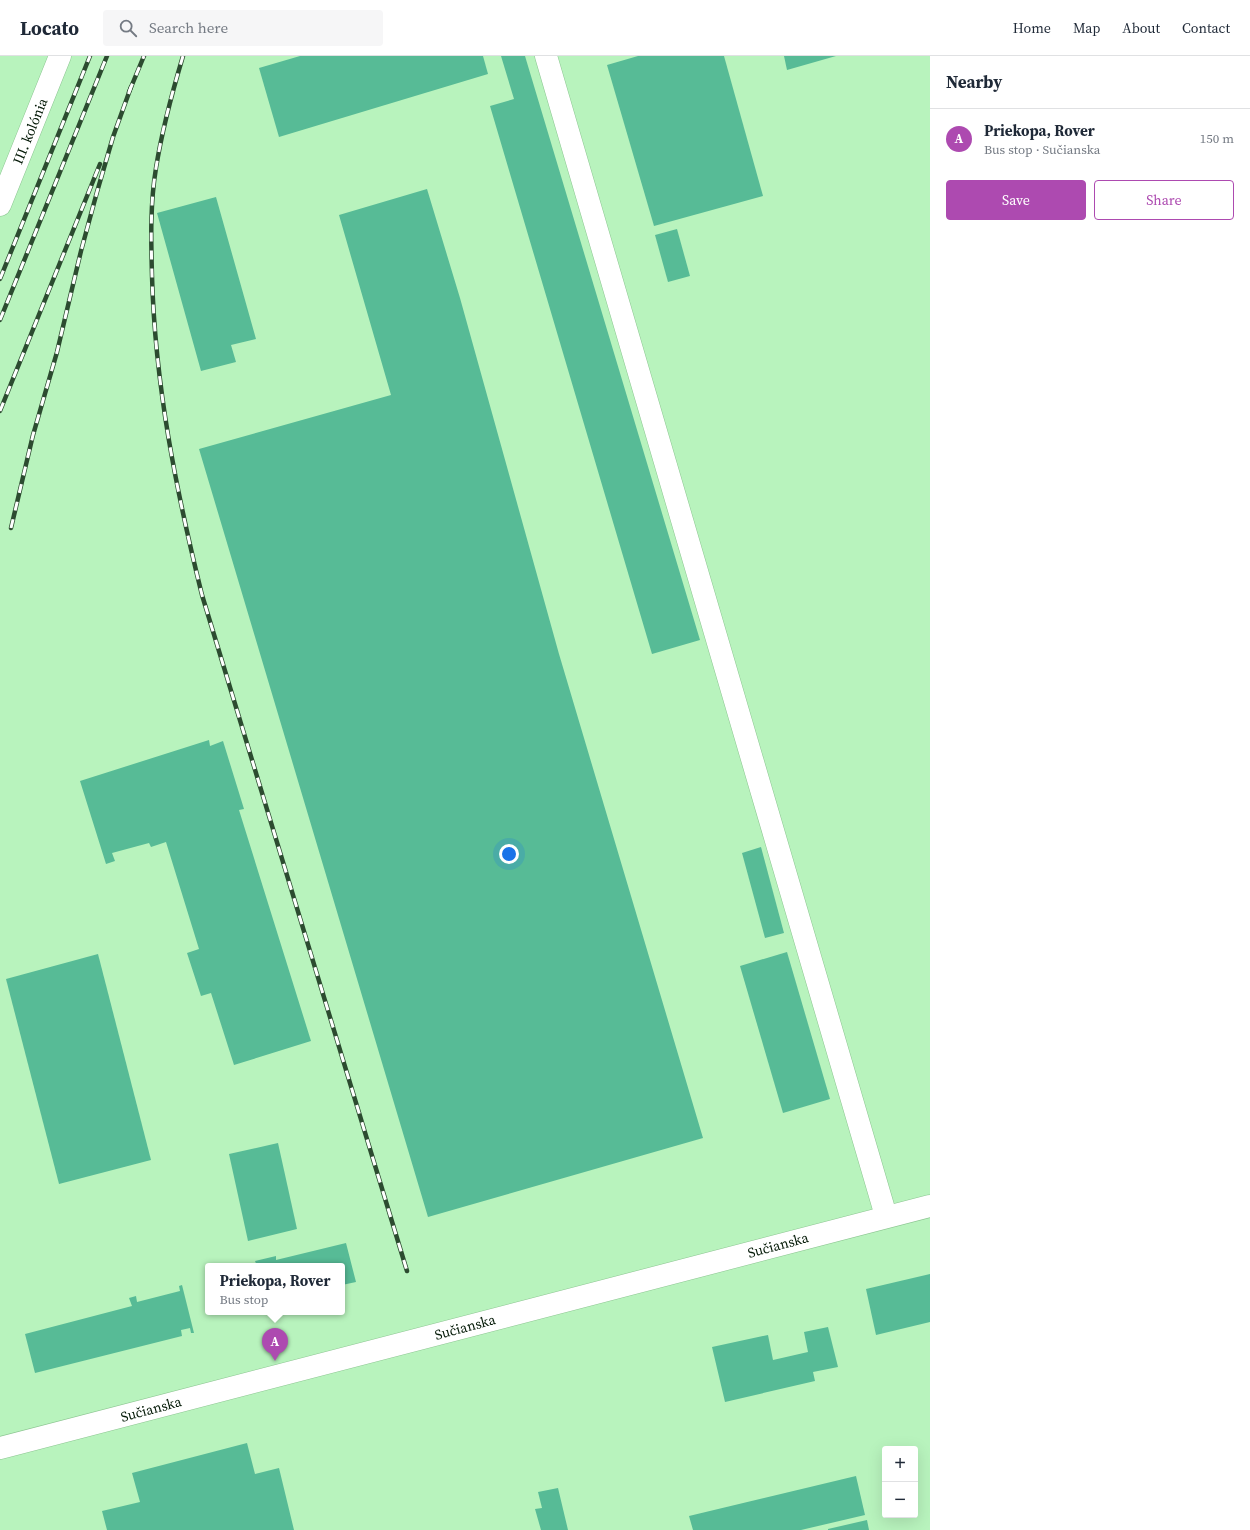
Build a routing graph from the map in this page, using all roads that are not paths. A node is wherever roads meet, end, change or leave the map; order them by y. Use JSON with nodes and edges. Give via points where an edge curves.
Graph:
{"nodes":[{"id":1,"x":60,"y":56,"type":"edge"},
{"id":2,"x":548,"y":56,"type":"edge"},
{"id":3,"x":0,"y":205,"type":"edge"},
{"id":4,"x":930,"y":1206,"type":"edge"},
{"id":5,"x":886,"y":1216,"type":"junction"},
{"id":6,"x":0,"y":1448,"type":"edge"}],
"edges":[{"from":1,"to":3,"type":"street","name":"III. kolónia"},
{"from":2,"to":5,"type":"street"},
{"from":4,"to":5,"type":"street","name":"Sučianska"},
{"from":5,"to":6,"type":"street","name":"Sučianska"}]}
